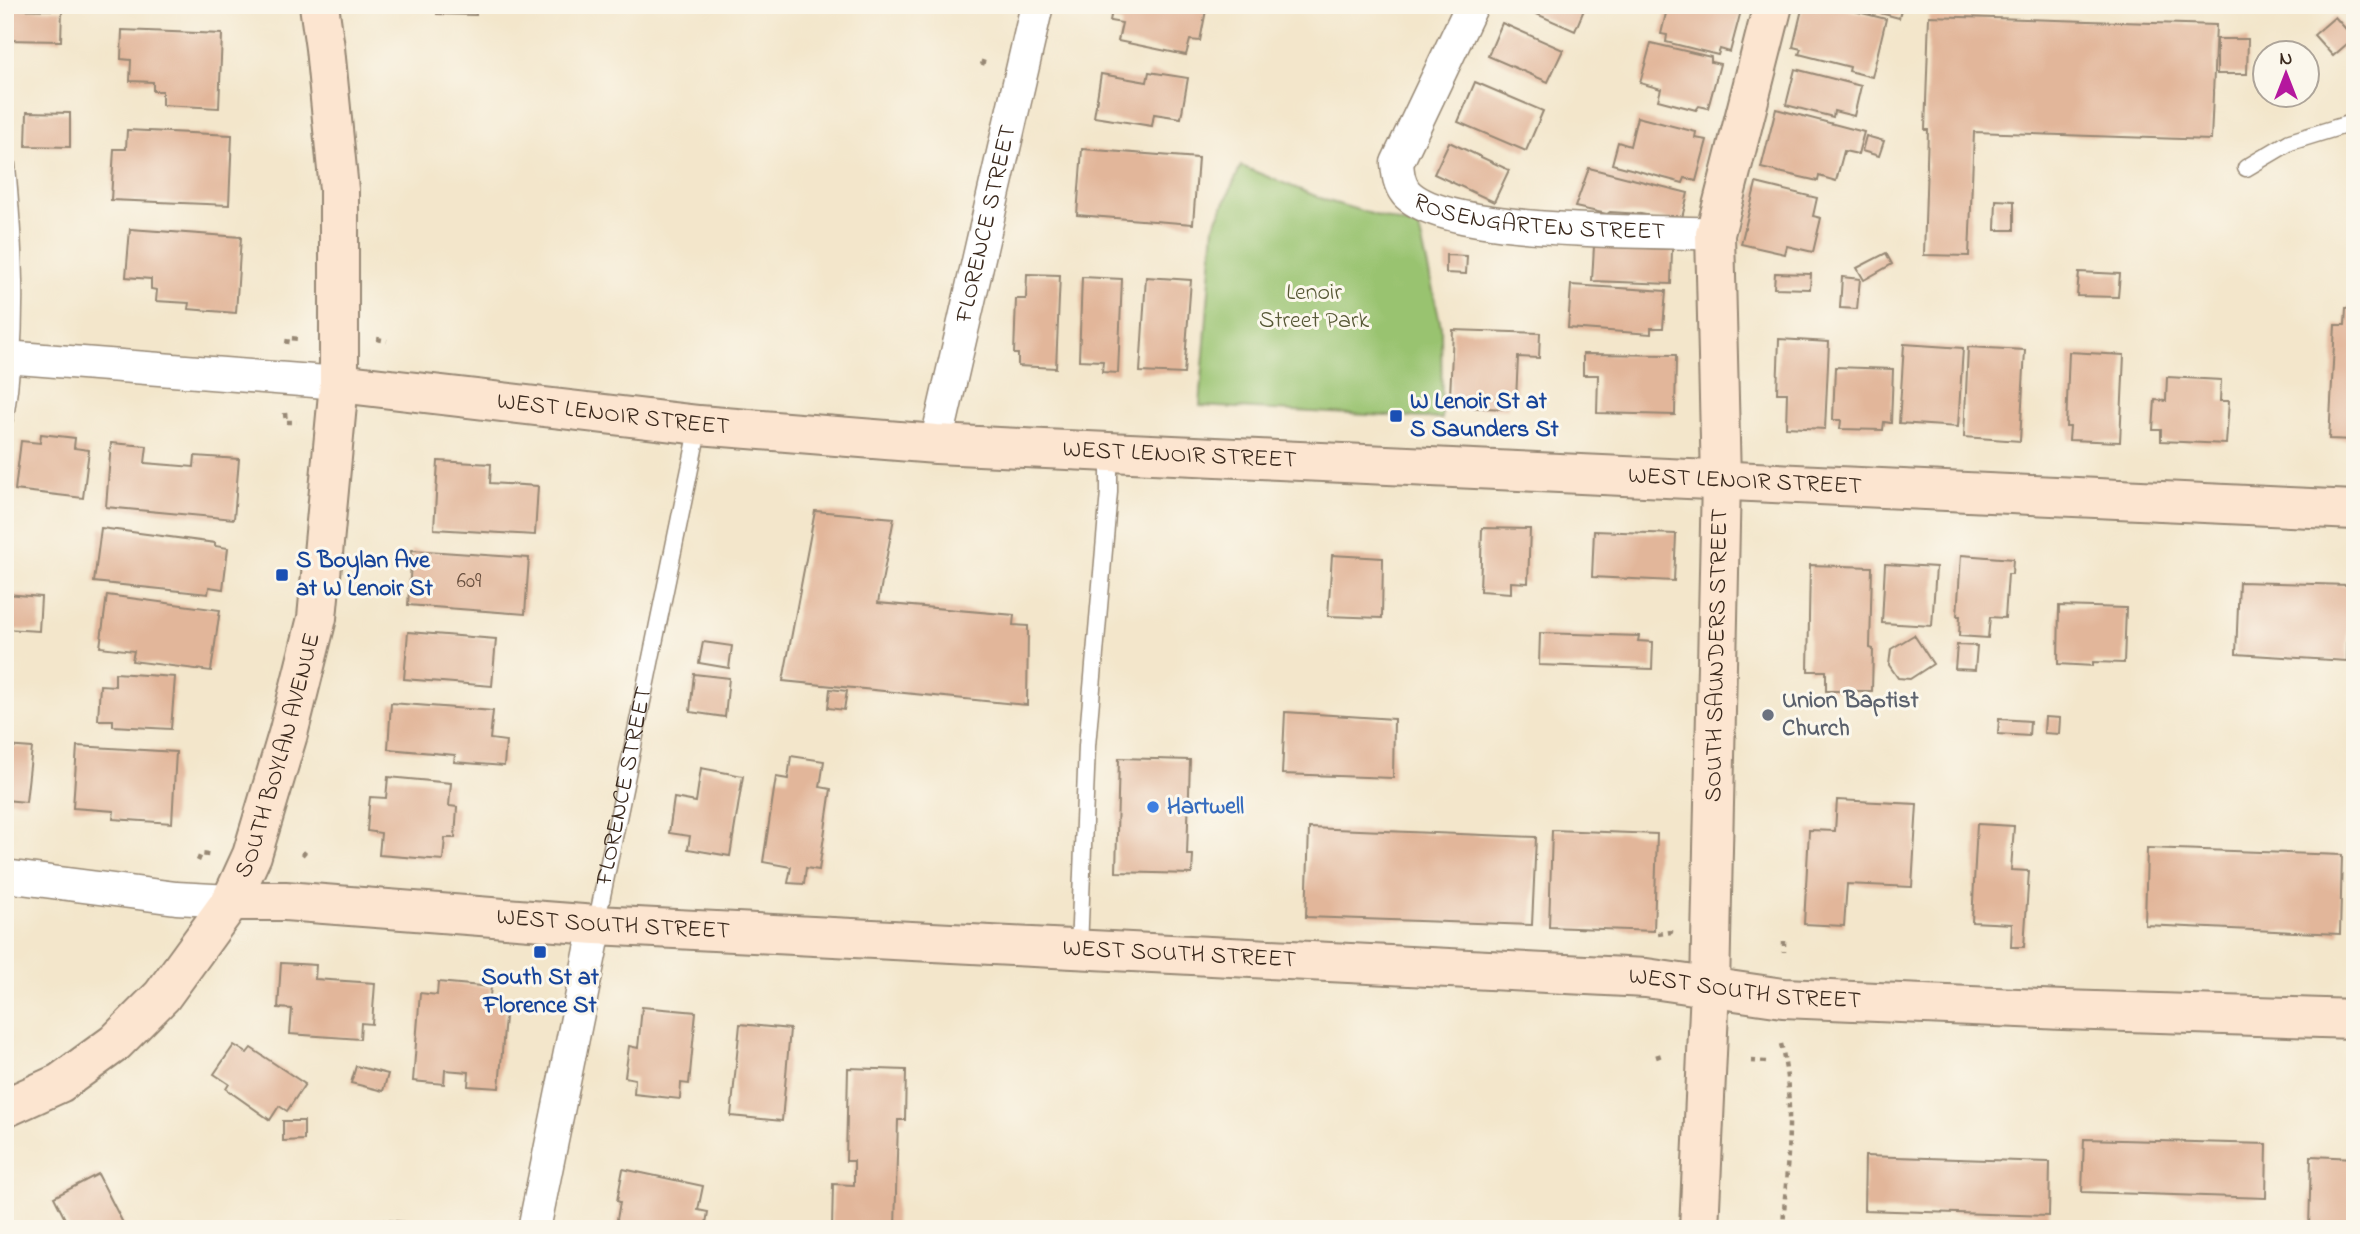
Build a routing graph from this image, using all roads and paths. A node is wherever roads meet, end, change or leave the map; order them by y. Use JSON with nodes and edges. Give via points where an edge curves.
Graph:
{"nodes":[{"id":1,"x":318,"y":5,"type":"edge"},
{"id":2,"x":1037,"y":5,"type":"edge"},
{"id":3,"x":1472,"y":5,"type":"edge"},
{"id":4,"x":1773,"y":5,"type":"edge"},
{"id":5,"x":985,"y":56,"type":"dead end"},
{"id":6,"x":982,"y":65,"type":"dead end"},
{"id":7,"x":2355,"y":122,"type":"edge"},
{"id":8,"x":5,"y":145,"type":"edge"},
{"id":9,"x":2246,"y":168,"type":"dead end"},
{"id":10,"x":1715,"y":234,"type":"junction"},
{"id":11,"x":376,"y":339,"type":"dead end"},
{"id":12,"x":387,"y":341,"type":"dead end"},
{"id":13,"x":9,"y":357,"type":"edge"},
{"id":14,"x":339,"y":383,"type":"junction"},
{"id":15,"x":5,"y":418,"type":"edge"},
{"id":16,"x":699,"y":425,"type":"junction"},
{"id":17,"x":936,"y":444,"type":"junction"},
{"id":18,"x":1109,"y":453,"type":"junction"},
{"id":19,"x":1721,"y":480,"type":"junction"},
{"id":20,"x":2355,"y":510,"type":"edge"},
{"id":21,"x":309,"y":848,"type":"dead end"},
{"id":22,"x":201,"y":853,"type":"dead end"},
{"id":23,"x":302,"y":855,"type":"dead end"},
{"id":24,"x":198,"y":861,"type":"dead end"},
{"id":25,"x":5,"y":876,"type":"edge"},
{"id":26,"x":231,"y":901,"type":"junction"},
{"id":27,"x":596,"y":925,"type":"junction"},
{"id":28,"x":1671,"y":932,"type":"dead end"},
{"id":29,"x":1658,"y":934,"type":"dead end"},
{"id":30,"x":1784,"y":941,"type":"dead end"},
{"id":31,"x":1079,"y":949,"type":"junction"},
{"id":32,"x":1784,"y":953,"type":"dead end"},
{"id":33,"x":1710,"y":988,"type":"junction"},
{"id":34,"x":2355,"y":1019,"type":"edge"},
{"id":35,"x":1781,"y":1044,"type":"dead end"},
{"id":36,"x":1665,"y":1054,"type":"dead end"},
{"id":37,"x":1656,"y":1056,"type":"dead end"},
{"id":38,"x":1751,"y":1061,"type":"dead end"},
{"id":39,"x":1767,"y":1062,"type":"dead end"},
{"id":40,"x":5,"y":1108,"type":"edge"},
{"id":41,"x":534,"y":1229,"type":"edge"},
{"id":42,"x":1699,"y":1229,"type":"edge"},
{"id":43,"x":1783,"y":1229,"type":"edge"}],
"edges":[{"from":1,"to":14,"type":"street","name":"SOUTH BOYLAN AVENUE","via":[[339,190]]},
{"from":2,"to":17,"type":"street","name":"FLORENCE STREET"},
{"from":3,"to":10,"type":"street","name":"ROSENGARTEN STREET","via":[[1397,163],[1406,193],[1466,219],[1529,227]]},
{"from":4,"to":10,"type":"street","name":"SOUTH SAUNDERS STREET"},
{"from":5,"to":6,"type":"path"},
{"from":7,"to":9,"type":"lane","via":[[2290,142]]},
{"from":8,"to":13,"type":"lane","via":[[15,319]]},
{"from":10,"to":19,"type":"street","name":"SOUTH SAUNDERS STREET"},
{"from":11,"to":12,"type":"path"},
{"from":13,"to":14,"type":"street","name":"WEST LENOIR STREET"},
{"from":13,"to":15,"type":"lane"},
{"from":14,"to":16,"type":"street","name":"WEST LENOIR STREET"},
{"from":14,"to":26,"type":"street","name":"SOUTH BOYLAN AVENUE","via":[[317,618],[252,855]]},
{"from":16,"to":17,"type":"street","name":"WEST LENOIR STREET"},
{"from":16,"to":27,"type":"lane","name":"FLORENCE STREET"},
{"from":17,"to":18,"type":"street","name":"WEST LENOIR STREET"},
{"from":18,"to":19,"type":"street","name":"WEST LENOIR STREET"},
{"from":18,"to":31,"type":"lane","via":[[1087,746]]},
{"from":19,"to":20,"type":"street","name":"WEST LENOIR STREET"},
{"from":19,"to":33,"type":"street","name":"SOUTH SAUNDERS STREET"},
{"from":21,"to":23,"type":"path"},
{"from":22,"to":24,"type":"path"},
{"from":25,"to":26,"type":"street","name":"WEST SOUTH STREET"},
{"from":26,"to":27,"type":"street","name":"WEST SOUTH STREET","via":[[285,901]]},
{"from":26,"to":40,"type":"street","name":"SOUTH BOYLAN AVENUE","via":[[162,996],[115,1043],[60,1083]]},
{"from":27,"to":31,"type":"street","name":"WEST SOUTH STREET"},
{"from":27,"to":41,"type":"street","name":"FLORENCE STREET"},
{"from":28,"to":29,"type":"path"},
{"from":30,"to":32,"type":"path"},
{"from":31,"to":33,"type":"street","name":"WEST SOUTH STREET","via":[[1646,978]]},
{"from":33,"to":34,"type":"street","name":"WEST SOUTH STREET","via":[[1783,998]]},
{"from":33,"to":42,"type":"street","name":"SOUTH SAUNDERS STREET"},
{"from":35,"to":43,"type":"path","via":[[1789,1107]]},
{"from":36,"to":37,"type":"path"},
{"from":38,"to":39,"type":"path"}]}
